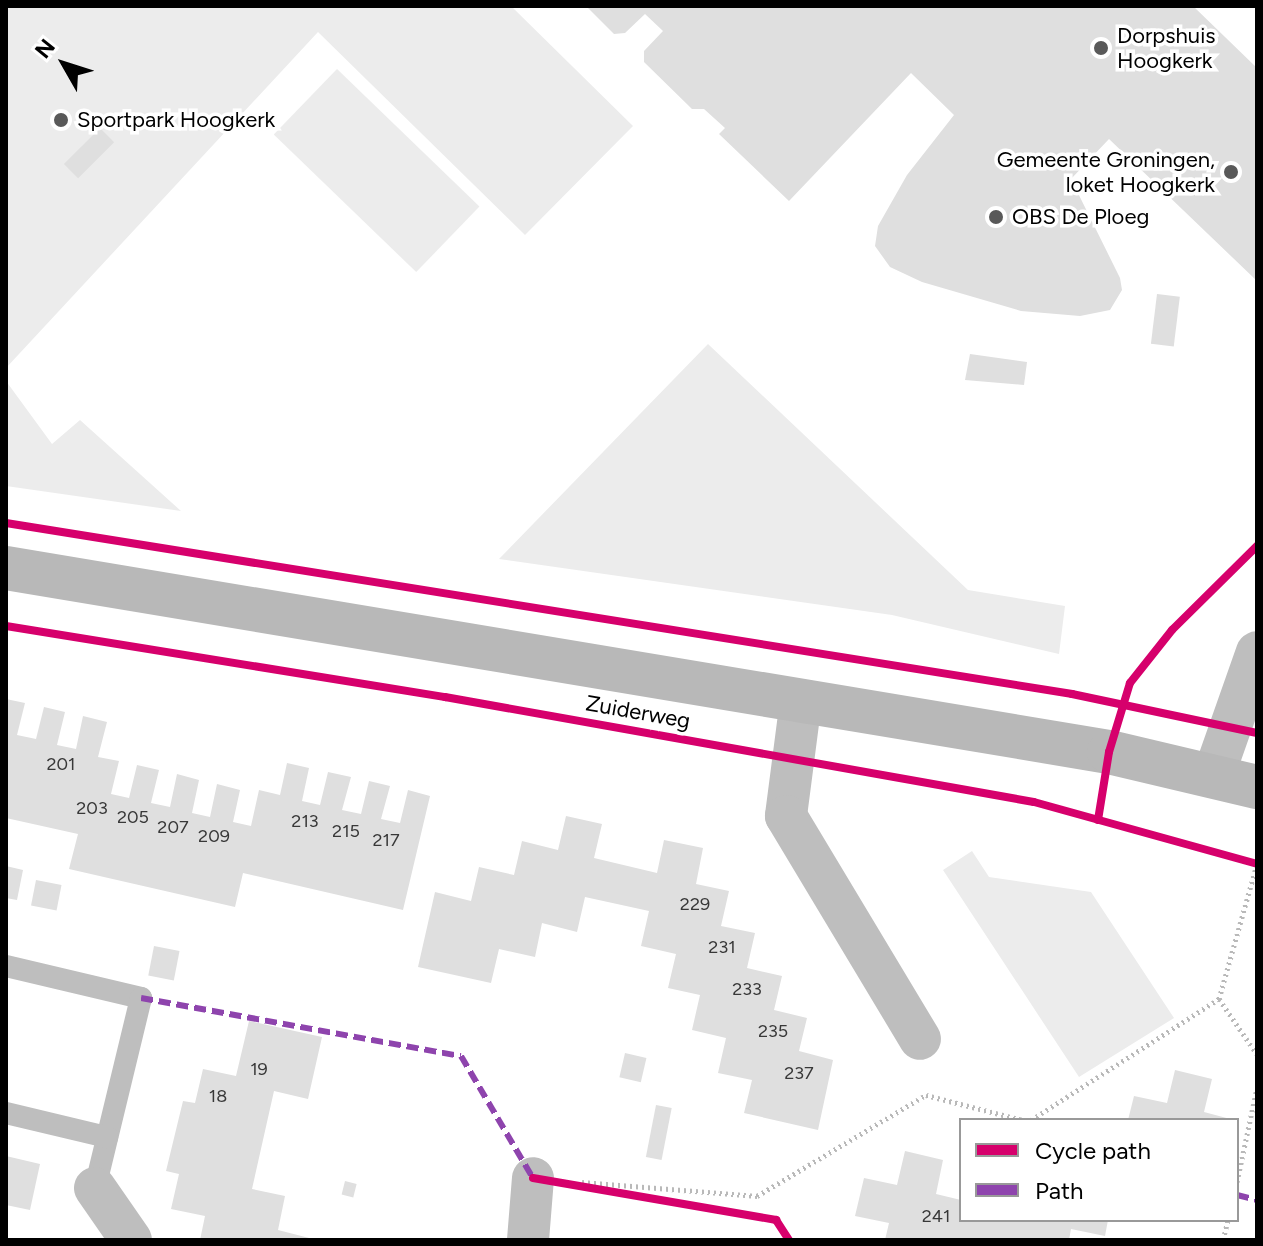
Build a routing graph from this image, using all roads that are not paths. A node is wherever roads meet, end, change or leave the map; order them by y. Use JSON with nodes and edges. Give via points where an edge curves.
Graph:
{"nodes":[{"id":1,"x":6,"y":568,"type":"edge"},
{"id":2,"x":1257,"y":652,"type":"edge"},
{"id":3,"x":801,"y":700,"type":"junction"},
{"id":4,"x":1214,"y":774,"type":"junction"},
{"id":5,"x":1257,"y":787,"type":"edge"},
{"id":6,"x":6,"y":966,"type":"edge"},
{"id":7,"x":920,"y":1039,"type":"dead end"},
{"id":8,"x":6,"y":1113,"type":"edge"},
{"id":9,"x":107,"y":1137,"type":"junction"},
{"id":10,"x":533,"y":1178,"type":"road end"},
{"id":11,"x":95,"y":1188,"type":"joint"},
{"id":12,"x":131,"y":1240,"type":"edge"},
{"id":13,"x":528,"y":1240,"type":"edge"}],
"edges":[{"from":1,"to":3,"type":"street","name":"Zuiderweg"},
{"from":2,"to":4,"type":"street"},
{"from":3,"to":4,"type":"street","name":"Zuiderweg"},
{"from":3,"to":7,"type":"street","via":[[786,816]]},
{"from":4,"to":5,"type":"street","name":"Zuiderweg"},
{"from":6,"to":9,"type":"lane","via":[[141,998]]},
{"from":8,"to":9,"type":"lane"},
{"from":9,"to":11,"type":"lane"},
{"from":10,"to":13,"type":"street"},
{"from":11,"to":12,"type":"street"}]}
